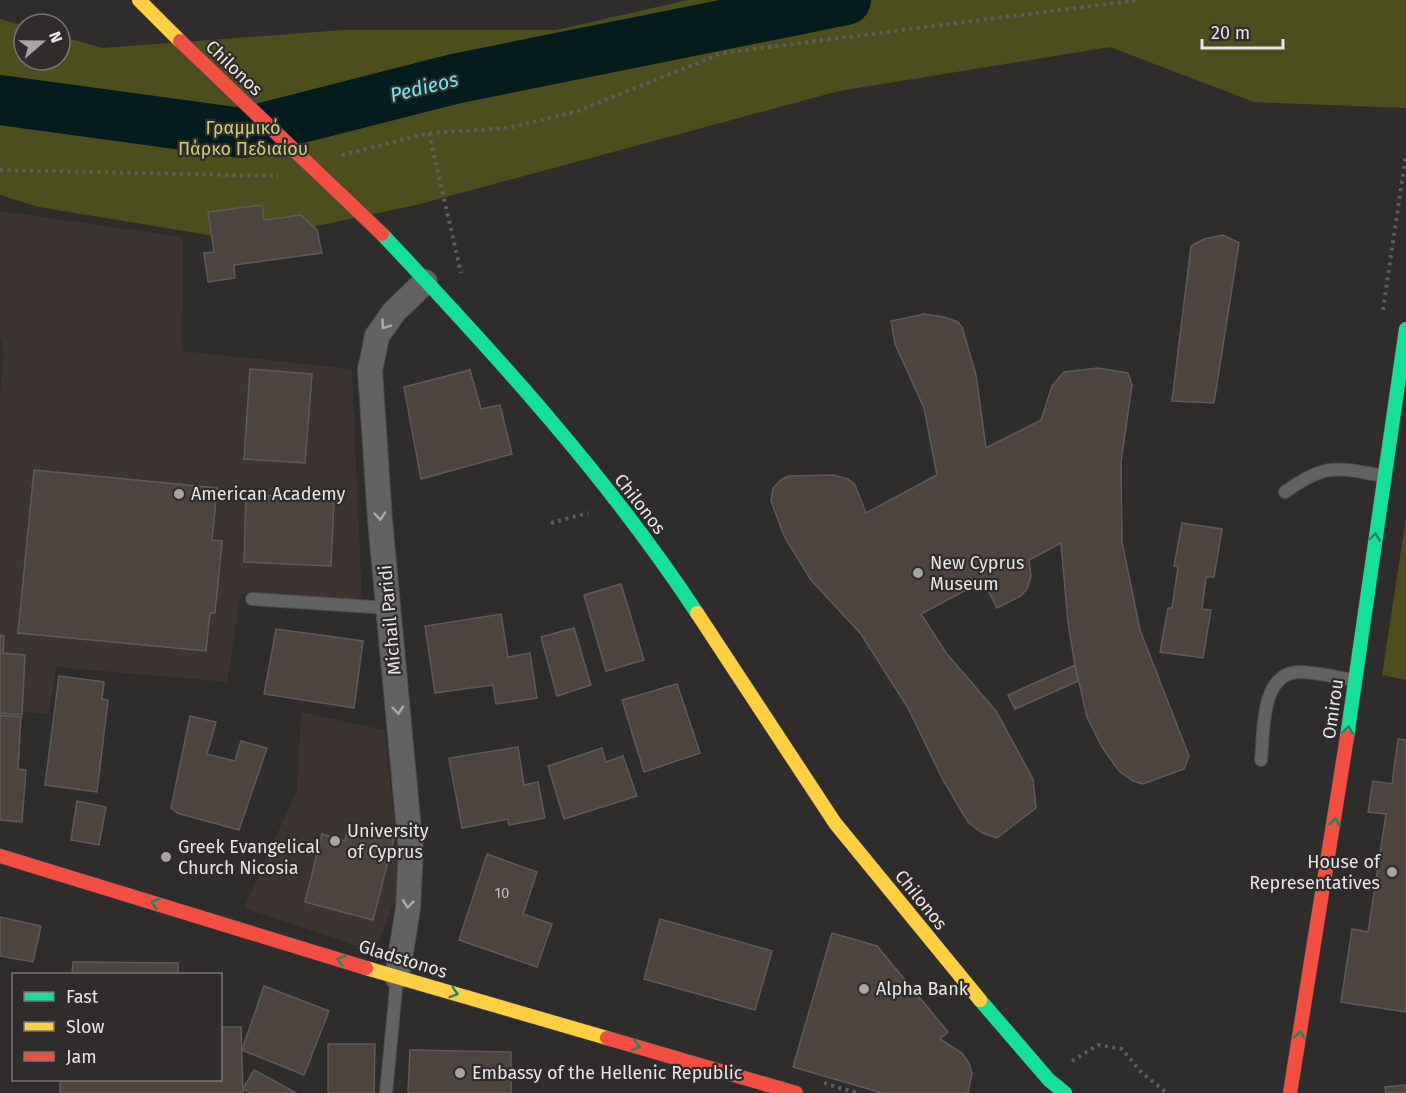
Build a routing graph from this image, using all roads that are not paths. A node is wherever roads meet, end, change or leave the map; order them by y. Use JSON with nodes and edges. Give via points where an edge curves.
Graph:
{"nodes":[{"id":1,"x":139,"y":0,"type":"edge"},
{"id":2,"x":425,"y":282,"type":"junction"},
{"id":3,"x":1406,"y":329,"type":"edge"},
{"id":4,"x":1385,"y":476,"type":"junction"},
{"id":5,"x":1285,"y":492,"type":"dead end"},
{"id":6,"x":252,"y":598,"type":"dead end"},
{"id":7,"x":388,"y":608,"type":"junction"},
{"id":8,"x":1355,"y":680,"type":"junction"},
{"id":9,"x":1261,"y":760,"type":"dead end"},
{"id":10,"x":0,"y":856,"type":"edge"},
{"id":11,"x":397,"y":977,"type":"junction"},
{"id":12,"x":1055,"y":1088,"type":"edge"},
{"id":13,"x":386,"y":1093,"type":"edge"},
{"id":14,"x":796,"y":1093,"type":"edge"},
{"id":15,"x":1065,"y":1093,"type":"edge"},
{"id":16,"x":1290,"y":1093,"type":"edge"}],
"edges":[{"from":1,"to":2,"type":"main road","name":"Chilonos","bridge":true,"via":[[382,234]]},
{"from":2,"to":7,"type":"street","name":"Michail Paridi","one_way":true,"via":[[394,312],[377,336],[370,370]]},
{"from":2,"to":12,"type":"main road","name":"Chilonos","via":[[504,364],[576,450],[667,568],[835,823]]},
{"from":3,"to":4,"type":"main road","name":"Omirou"},
{"from":4,"to":5,"type":"lane","via":[[1343,468],[1323,470]]},
{"from":8,"to":4,"type":"main road","name":"Omirou","one_way":true},
{"from":6,"to":7,"type":"lane"},
{"from":7,"to":11,"type":"street","name":"Michail Paridi","one_way":true,"via":[[411,852],[408,908]]},
{"from":8,"to":9,"type":"lane","via":[[1299,672],[1280,678],[1272,686],[1268,702]]},
{"from":16,"to":8,"type":"main road","name":"Omirou","one_way":true},
{"from":11,"to":10,"type":"main road","name":"Gladstonos","one_way":true},
{"from":11,"to":13,"type":"lane"},
{"from":11,"to":14,"type":"main road","name":"Gladstonos","one_way":true},
{"from":12,"to":15,"type":"main road","name":"Chilonos"}]}
